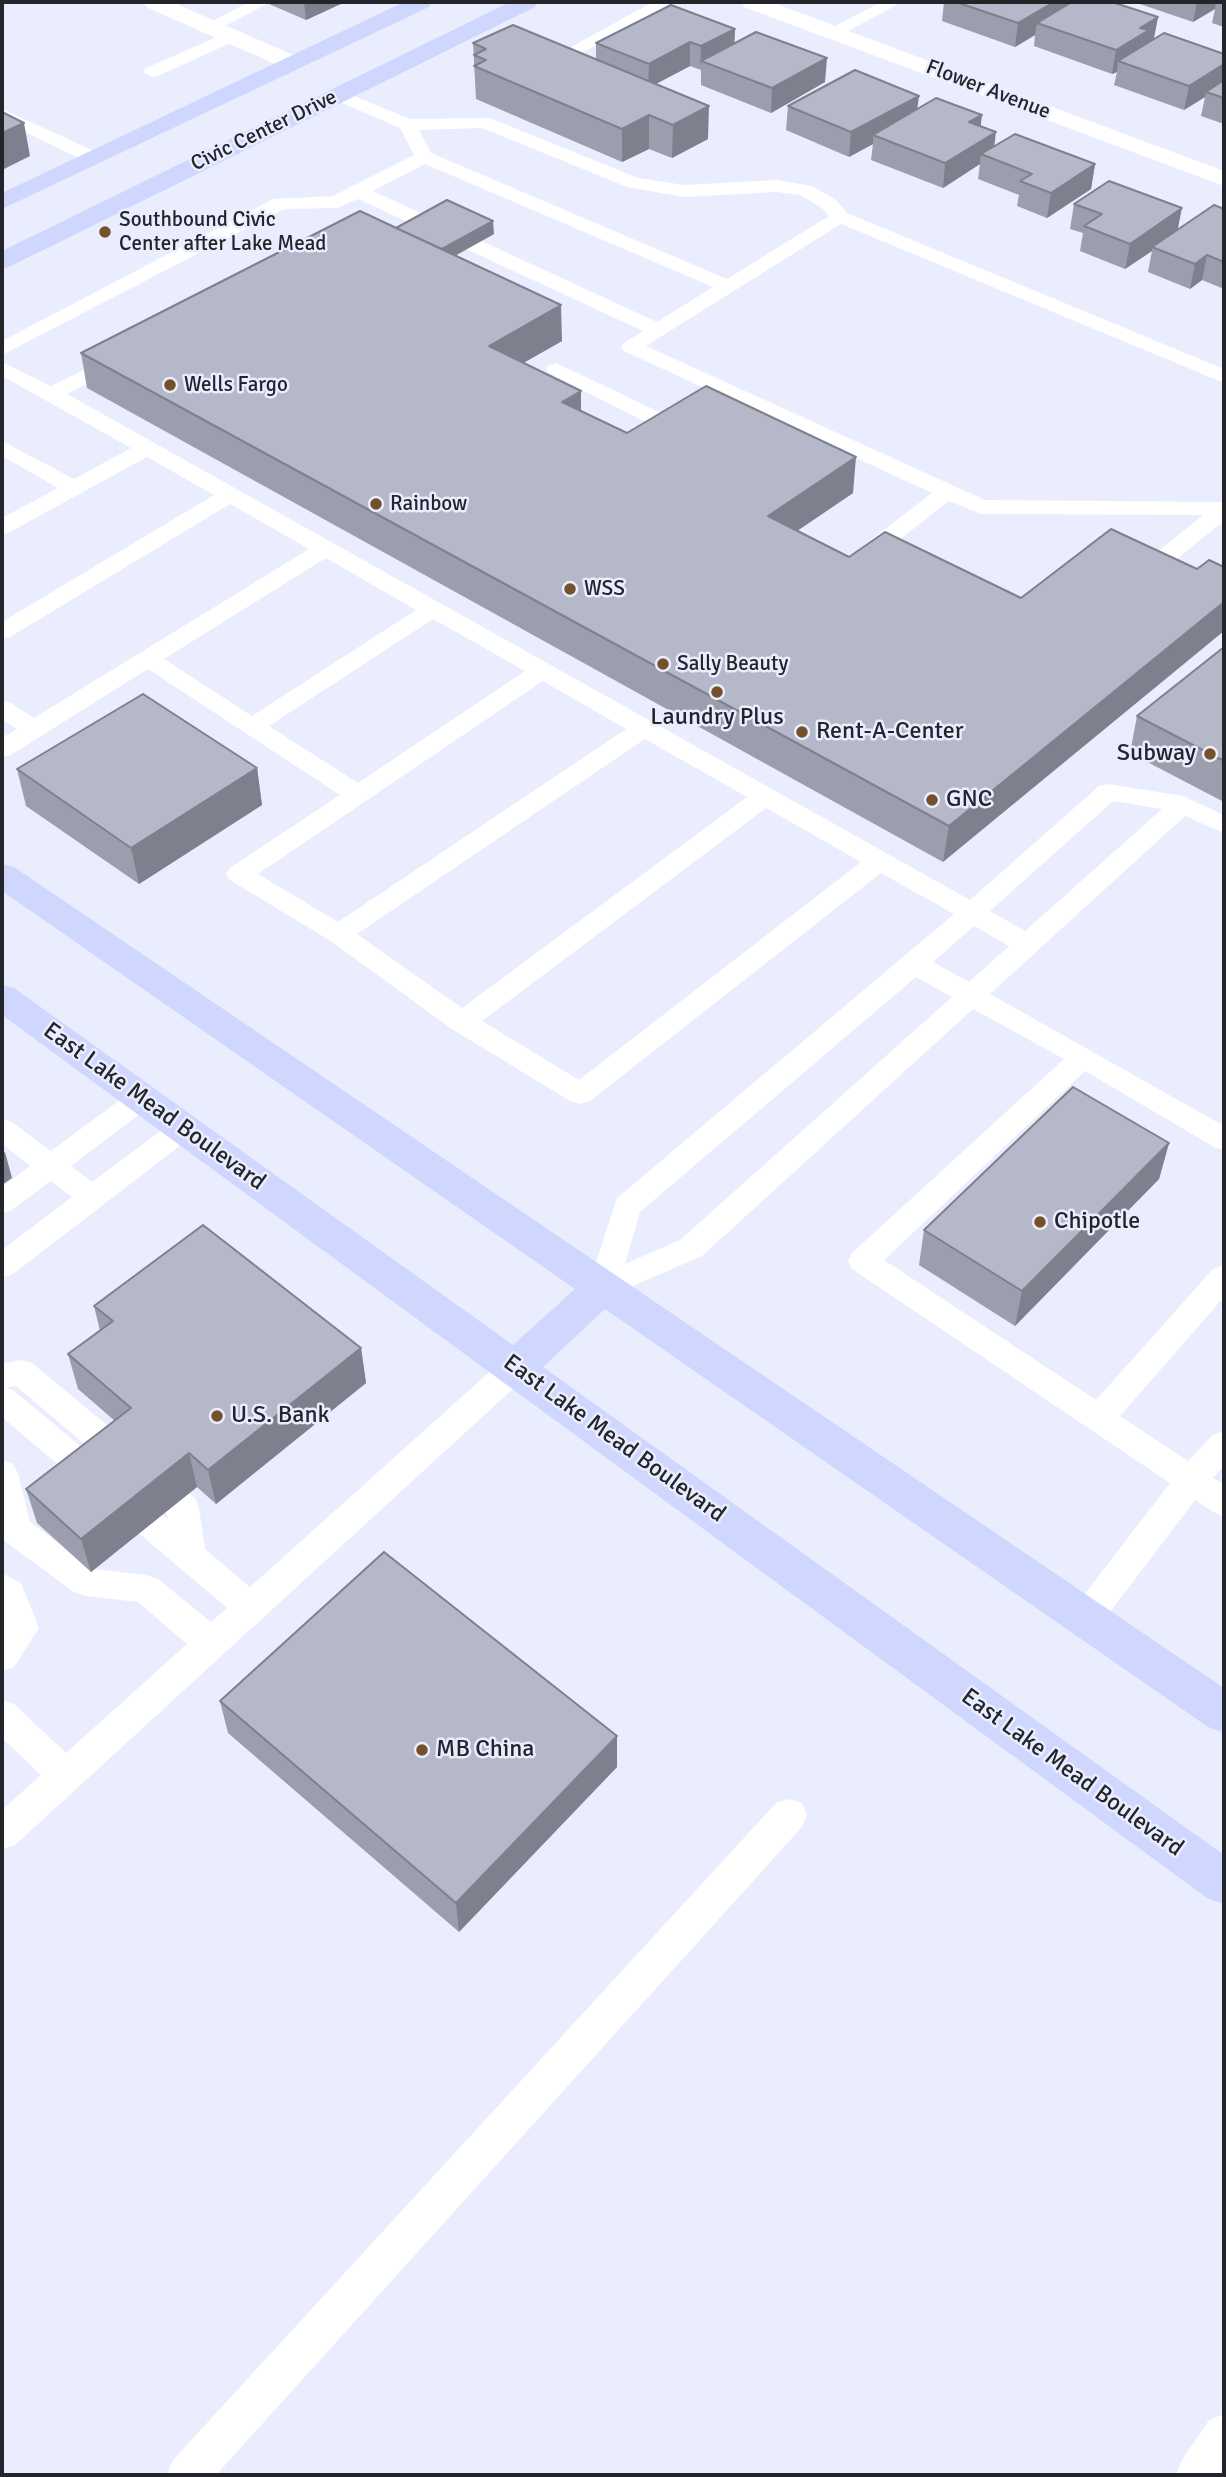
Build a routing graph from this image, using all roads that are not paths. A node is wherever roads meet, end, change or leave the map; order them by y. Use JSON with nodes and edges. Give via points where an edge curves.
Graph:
{"nodes":[{"id":1,"x":154,"y":2,"type":"edge"},
{"id":2,"x":262,"y":2,"type":"edge"},
{"id":3,"x":421,"y":2,"type":"edge"},
{"id":4,"x":510,"y":2,"type":"edge"},
{"id":5,"x":527,"y":2,"type":"edge"},
{"id":6,"x":665,"y":2,"type":"edge"},
{"id":7,"x":752,"y":2,"type":"edge"},
{"id":8,"x":894,"y":2,"type":"edge"},
{"id":9,"x":486,"y":22,"type":"junction"},
{"id":10,"x":209,"y":27,"type":"junction"},
{"id":11,"x":833,"y":32,"type":"junction"},
{"id":12,"x":231,"y":36,"type":"junction"},
{"id":13,"x":580,"y":47,"type":"dead end"},
{"id":14,"x":292,"y":63,"type":"junction"},
{"id":15,"x":152,"y":72,"type":"dead end"},
{"id":16,"x":339,"y":94,"type":"junction"},
{"id":17,"x":2,"y":114,"type":"edge"},
{"id":18,"x":407,"y":125,"type":"junction"},
{"id":19,"x":424,"y":157,"type":"junction"},
{"id":20,"x":94,"y":158,"type":"junction"},
{"id":21,"x":1224,"y":178,"type":"edge"},
{"id":22,"x":357,"y":191,"type":"junction"},
{"id":23,"x":2,"y":202,"type":"edge"},
{"id":24,"x":337,"y":202,"type":"junction"},
{"id":25,"x":840,"y":217,"type":"junction"},
{"id":26,"x":349,"y":224,"type":"edge"},
{"id":27,"x":2,"y":261,"type":"edge"},
{"id":28,"x":729,"y":286,"type":"junction"},
{"id":29,"x":658,"y":330,"type":"junction"},
{"id":30,"x":2,"y":349,"type":"edge"},
{"id":31,"x":136,"y":350,"type":"edge"},
{"id":32,"x":2,"y":368,"type":"edge"},
{"id":33,"x":556,"y":369,"type":"dead end"},
{"id":34,"x":1224,"y":376,"type":"edge"},
{"id":35,"x":729,"y":392,"type":"junction"},
{"id":36,"x":51,"y":394,"type":"junction"},
{"id":37,"x":2,"y":447,"type":"edge"},
{"id":38,"x":148,"y":448,"type":"junction"},
{"id":39,"x":74,"y":488,"type":"junction"},
{"id":40,"x":947,"y":492,"type":"junction"},
{"id":41,"x":230,"y":495,"type":"junction"},
{"id":42,"x":1224,"y":510,"type":"edge"},
{"id":43,"x":2,"y":527,"type":"edge"},
{"id":44,"x":325,"y":549,"type":"junction"},
{"id":45,"x":1160,"y":561,"type":"edge"},
{"id":46,"x":855,"y":563,"type":"edge"},
{"id":47,"x":432,"y":610,"type":"junction"},
{"id":48,"x":2,"y":632,"type":"edge"},
{"id":49,"x":148,"y":659,"type":"junction"},
{"id":50,"x":542,"y":671,"type":"junction"},
{"id":51,"x":2,"y":708,"type":"edge"},
{"id":52,"x":253,"y":726,"type":"junction"},
{"id":53,"x":34,"y":729,"type":"junction"},
{"id":54,"x":643,"y":729,"type":"junction"},
{"id":55,"x":2,"y":749,"type":"edge"},
{"id":56,"x":358,"y":794,"type":"junction"},
{"id":57,"x":764,"y":797,"type":"junction"},
{"id":58,"x":1183,"y":804,"type":"junction"},
{"id":59,"x":1224,"y":825,"type":"edge"},
{"id":60,"x":878,"y":862,"type":"junction"},
{"id":61,"x":2,"y":875,"type":"edge"},
{"id":62,"x":971,"y":914,"type":"junction"},
{"id":63,"x":338,"y":934,"type":"junction"},
{"id":64,"x":1027,"y":944,"type":"junction"},
{"id":65,"x":914,"y":964,"type":"junction"},
{"id":66,"x":969,"y":995,"type":"junction"},
{"id":67,"x":2,"y":997,"type":"edge"},
{"id":68,"x":462,"y":1022,"type":"junction"},
{"id":69,"x":1083,"y":1057,"type":"junction"},
{"id":70,"x":142,"y":1098,"type":"junction"},
{"id":71,"x":184,"y":1128,"type":"junction"},
{"id":72,"x":2,"y":1129,"type":"edge"},
{"id":73,"x":1224,"y":1139,"type":"edge"},
{"id":74,"x":51,"y":1166,"type":"junction"},
{"id":75,"x":92,"y":1197,"type":"junction"},
{"id":76,"x":2,"y":1202,"type":"edge"},
{"id":77,"x":2,"y":1266,"type":"edge"},
{"id":78,"x":1224,"y":1277,"type":"edge"},
{"id":79,"x":603,"y":1287,"type":"junction"},
{"id":80,"x":516,"y":1367,"type":"junction"},
{"id":81,"x":2,"y":1376,"type":"edge"},
{"id":82,"x":2,"y":1399,"type":"edge"},
{"id":83,"x":1099,"y":1418,"type":"junction"},
{"id":84,"x":1224,"y":1444,"type":"edge"},
{"id":85,"x":2,"y":1474,"type":"edge"},
{"id":86,"x":1191,"y":1480,"type":"junction"},
{"id":87,"x":1224,"y":1502,"type":"edge"},
{"id":88,"x":188,"y":1555,"type":"junction"},
{"id":89,"x":2,"y":1587,"type":"edge"},
{"id":90,"x":250,"y":1607,"type":"junction"},
{"id":91,"x":1086,"y":1618,"type":"junction"},
{"id":92,"x":211,"y":1643,"type":"junction"},
{"id":93,"x":2,"y":1656,"type":"edge"},
{"id":94,"x":1224,"y":1713,"type":"edge"},
{"id":95,"x":2,"y":1715,"type":"edge"},
{"id":96,"x":65,"y":1775,"type":"junction"},
{"id":97,"x":789,"y":1815,"type":"dead end"},
{"id":98,"x":2,"y":1833,"type":"edge"},
{"id":99,"x":1224,"y":1882,"type":"edge"},
{"id":100,"x":1224,"y":2435,"type":"edge"},
{"id":101,"x":188,"y":2475,"type":"edge"},
{"id":102,"x":1197,"y":2475,"type":"edge"}],
"edges":[{"from":1,"to":10,"type":"street"},
{"from":2,"to":10,"type":"lane"},
{"from":3,"to":14,"type":"main road","name":"Civic Center Drive"},
{"from":4,"to":9,"type":"main road"},
{"from":5,"to":9,"type":"main road","name":"Civic Center Drive"},
{"from":6,"to":13,"type":"lane"},
{"from":7,"to":11,"type":"street","name":"Flower Avenue"},
{"from":8,"to":11,"type":"lane"},
{"from":9,"to":16,"type":"main road","name":"Civic Center Drive"},
{"from":10,"to":12,"type":"street"},
{"from":11,"to":21,"type":"street","name":"Flower Avenue"},
{"from":12,"to":14,"type":"street"},
{"from":12,"to":15,"type":"lane"},
{"from":14,"to":20,"type":"main road","name":"Civic Center Drive"},
{"from":16,"to":18,"type":"lane"},
{"from":16,"to":27,"type":"main road","name":"Civic Center Drive"},
{"from":17,"to":20,"type":"lane"},
{"from":18,"to":19,"type":"lane"},
{"from":18,"to":25,"type":"lane","via":[[484,122],[634,183],[684,191],[777,186],[804,191],[829,204]]},
{"from":19,"to":22,"type":"lane"},
{"from":19,"to":28,"type":"lane"},
{"from":20,"to":23,"type":"main road","name":"Civic Center Drive"},
{"from":22,"to":24,"type":"lane"},
{"from":22,"to":29,"type":"lane"},
{"from":24,"to":26,"type":"lane"},
{"from":24,"to":30,"type":"lane","via":[[280,203]]},
{"from":25,"to":28,"type":"lane"},
{"from":25,"to":34,"type":"lane"},
{"from":28,"to":29,"type":"lane"},
{"from":29,"to":35,"type":"lane","via":[[631,347]]},
{"from":31,"to":36,"type":"lane"},
{"from":32,"to":36,"type":"lane"},
{"from":33,"to":35,"type":"lane","via":[[673,427]]},
{"from":35,"to":40,"type":"lane"},
{"from":36,"to":38,"type":"lane"},
{"from":37,"to":39,"type":"lane"},
{"from":38,"to":39,"type":"lane"},
{"from":38,"to":41,"type":"lane"},
{"from":39,"to":43,"type":"lane"},
{"from":40,"to":42,"type":"lane","via":[[981,507]]},
{"from":40,"to":46,"type":"lane"},
{"from":41,"to":44,"type":"lane"},
{"from":41,"to":48,"type":"lane"},
{"from":42,"to":45,"type":"lane"},
{"from":44,"to":47,"type":"lane"},
{"from":44,"to":49,"type":"lane"},
{"from":47,"to":50,"type":"lane"},
{"from":47,"to":52,"type":"lane"},
{"from":49,"to":52,"type":"lane"},
{"from":49,"to":53,"type":"lane"},
{"from":50,"to":54,"type":"lane"},
{"from":50,"to":56,"type":"lane"},
{"from":51,"to":53,"type":"lane"},
{"from":52,"to":56,"type":"lane"},
{"from":53,"to":55,"type":"lane"},
{"from":54,"to":57,"type":"lane"},
{"from":54,"to":63,"type":"lane"},
{"from":56,"to":63,"type":"lane","via":[[239,874]]},
{"from":57,"to":60,"type":"lane"},
{"from":57,"to":68,"type":"lane"},
{"from":58,"to":59,"type":"lane"},
{"from":58,"to":62,"type":"lane","via":[[1108,792]]},
{"from":58,"to":64,"type":"lane"},
{"from":60,"to":62,"type":"lane"},
{"from":60,"to":68,"type":"lane","via":[[580,1094]]},
{"from":61,"to":79,"type":"main road"},
{"from":62,"to":64,"type":"lane"},
{"from":62,"to":65,"type":"lane"},
{"from":63,"to":68,"type":"lane"},
{"from":64,"to":66,"type":"lane"},
{"from":65,"to":66,"type":"lane"},
{"from":65,"to":79,"type":"lane","via":[[627,1206]]},
{"from":66,"to":69,"type":"lane"},
{"from":66,"to":79,"type":"lane","via":[[691,1248]]},
{"from":67,"to":70,"type":"main road","name":"East Lake Mead Boulevard"},
{"from":69,"to":73,"type":"lane"},
{"from":69,"to":83,"type":"lane","via":[[863,1261]]},
{"from":70,"to":71,"type":"main road","name":"East Lake Mead Boulevard"},
{"from":70,"to":74,"type":"lane"},
{"from":71,"to":75,"type":"lane"},
{"from":71,"to":80,"type":"main road","name":"East Lake Mead Boulevard"},
{"from":72,"to":74,"type":"lane"},
{"from":74,"to":75,"type":"lane"},
{"from":74,"to":76,"type":"lane"},
{"from":75,"to":77,"type":"lane"},
{"from":78,"to":83,"type":"lane"},
{"from":79,"to":80,"type":"main road"},
{"from":79,"to":91,"type":"main road"},
{"from":80,"to":90,"type":"lane"},
{"from":80,"to":99,"type":"main road","name":"East Lake Mead Boulevard"},
{"from":81,"to":88,"type":"lane","via":[[21,1372],[183,1508]]},
{"from":82,"to":88,"type":"lane"},
{"from":83,"to":86,"type":"lane"},
{"from":84,"to":86,"type":"lane"},
{"from":85,"to":92,"type":"lane","via":[[15,1530],[86,1582],[146,1589]]},
{"from":86,"to":87,"type":"lane"},
{"from":86,"to":91,"type":"lane"},
{"from":88,"to":90,"type":"lane"},
{"from":89,"to":93,"type":"lane","via":[[9,1593],[22,1628]]},
{"from":90,"to":92,"type":"lane"},
{"from":91,"to":94,"type":"main road"},
{"from":92,"to":96,"type":"lane"},
{"from":95,"to":96,"type":"lane"},
{"from":96,"to":98,"type":"lane"},
{"from":97,"to":101,"type":"lane"},
{"from":100,"to":102,"type":"lane"}]}
